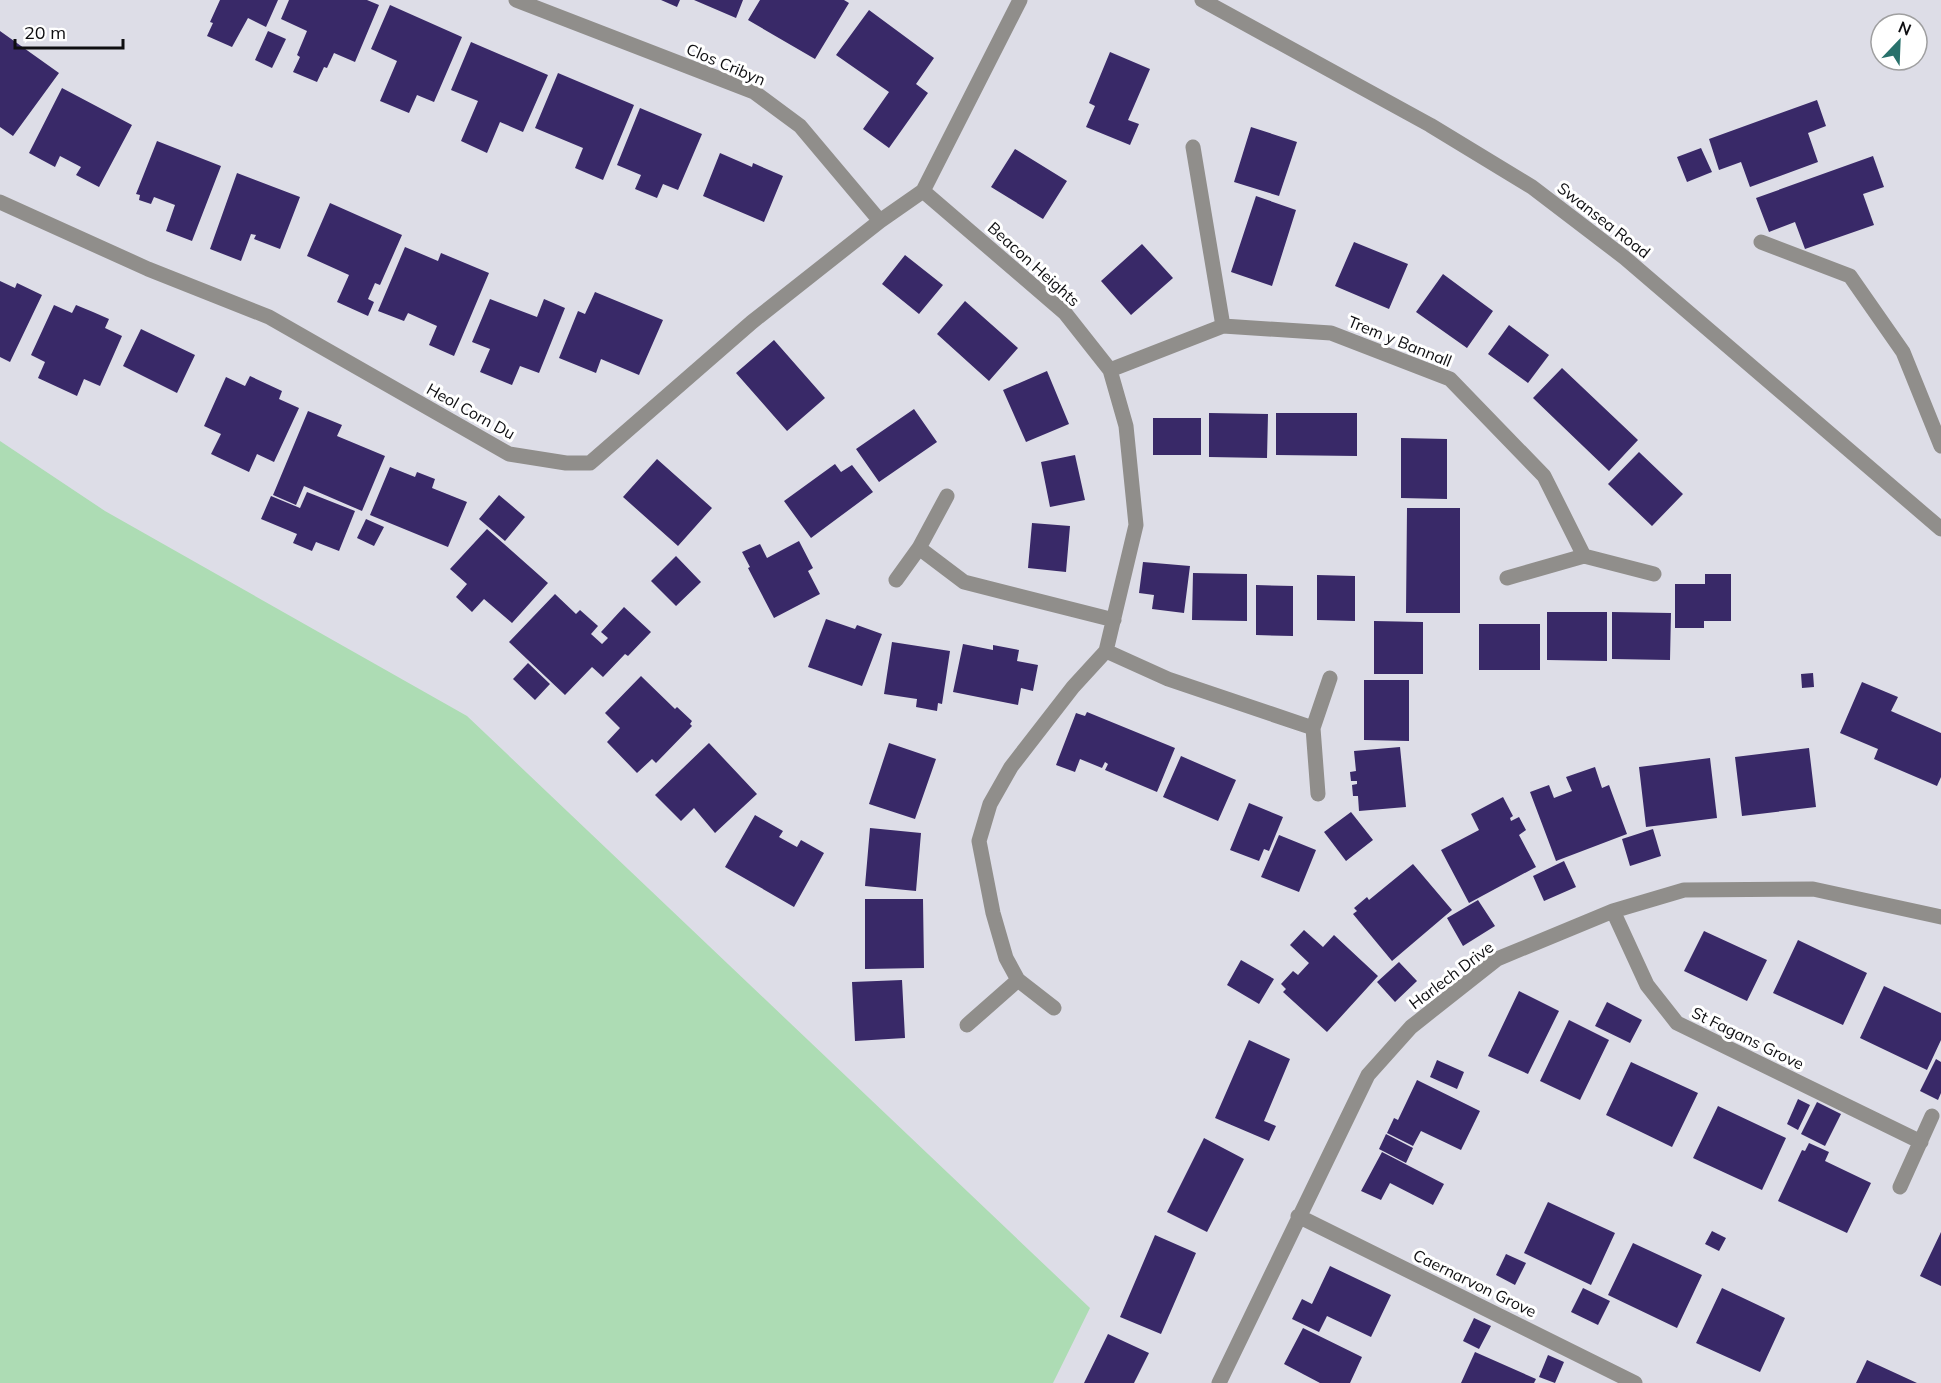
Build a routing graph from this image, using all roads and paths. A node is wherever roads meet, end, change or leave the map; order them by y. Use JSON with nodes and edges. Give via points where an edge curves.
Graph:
{"nodes":[{"id":1,"x":516,"y":0,"type":"edge"},
{"id":2,"x":1020,"y":0,"type":"edge"},
{"id":3,"x":1202,"y":0,"type":"edge"},
{"id":4,"x":1193,"y":147,"type":"dead end"},
{"id":5,"x":923,"y":191,"type":"junction"},
{"id":6,"x":0,"y":202,"type":"edge"},
{"id":7,"x":880,"y":221,"type":"junction"},
{"id":8,"x":1761,"y":242,"type":"dead end"},
{"id":9,"x":1223,"y":326,"type":"junction"},
{"id":10,"x":1110,"y":370,"type":"junction"},
{"id":11,"x":1941,"y":446,"type":"edge"},
{"id":12,"x":947,"y":496,"type":"dead end"},
{"id":13,"x":1941,"y":529,"type":"edge"},
{"id":14,"x":919,"y":548,"type":"junction"},
{"id":15,"x":1584,"y":556,"type":"junction"},
{"id":16,"x":1654,"y":574,"type":"dead end"},
{"id":17,"x":1507,"y":578,"type":"dead end"},
{"id":18,"x":896,"y":579,"type":"dead end"},
{"id":19,"x":1114,"y":620,"type":"junction"},
{"id":20,"x":1106,"y":651,"type":"junction"},
{"id":21,"x":1330,"y":678,"type":"dead end"},
{"id":22,"x":1313,"y":728,"type":"junction"},
{"id":23,"x":1318,"y":794,"type":"dead end"},
{"id":24,"x":1612,"y":911,"type":"junction"},
{"id":25,"x":1941,"y":917,"type":"edge"},
{"id":26,"x":1018,"y":980,"type":"junction"},
{"id":27,"x":1054,"y":1008,"type":"dead end"},
{"id":28,"x":967,"y":1025,"type":"dead end"},
{"id":29,"x":1932,"y":1116,"type":"dead end"},
{"id":30,"x":1921,"y":1142,"type":"junction"},
{"id":31,"x":1900,"y":1187,"type":"dead end"},
{"id":32,"x":1298,"y":1216,"type":"junction"},
{"id":33,"x":1219,"y":1383,"type":"edge"},
{"id":34,"x":1635,"y":1383,"type":"edge"}],
"edges":[{"from":1,"to":7,"type":"street","name":"Clos Cribyn","via":[[754,92],[800,126]]},
{"from":2,"to":5,"type":"street"},
{"from":3,"to":13,"type":"street","name":"Swansea Road","via":[[1430,125],[1532,187],[1634,266]]},
{"from":4,"to":9,"type":"street"},
{"from":5,"to":7,"type":"street"},
{"from":5,"to":10,"type":"street","name":"Beacon Heights","via":[[1065,313]]},
{"from":6,"to":7,"type":"street","name":"Heol Corn Du","via":[[148,269],[269,317],[509,454],[566,463],[590,463],[752,322]]},
{"from":8,"to":11,"type":"street","via":[[1850,276],[1904,352]]},
{"from":9,"to":10,"type":"street","name":"Trem y Bannall"},
{"from":9,"to":15,"type":"street","name":"Trem y Bannall","via":[[1331,333],[1450,379],[1544,476]]},
{"from":10,"to":19,"type":"street","name":"Beacon Heights","via":[[1126,426],[1136,525]]},
{"from":12,"to":14,"type":"street"},
{"from":14,"to":18,"type":"street"},
{"from":14,"to":19,"type":"street","via":[[964,582]]},
{"from":15,"to":16,"type":"street"},
{"from":15,"to":17,"type":"street"},
{"from":19,"to":20,"type":"street","name":"Beacon Heights"},
{"from":20,"to":22,"type":"street","via":[[1168,679]]},
{"from":20,"to":26,"type":"street","name":"Beacon Heights","via":[[1011,767],[990,804],[979,841],[1006,958]]},
{"from":21,"to":22,"type":"street"},
{"from":22,"to":23,"type":"street"},
{"from":24,"to":25,"type":"street","name":"Harlech Drive","via":[[1684,890],[1813,888]]},
{"from":24,"to":30,"type":"street","name":"St Fagans Grove","via":[[1647,985],[1677,1023]]},
{"from":24,"to":32,"type":"street","name":"Harlech Drive","via":[[1497,959],[1411,1027],[1368,1075]]},
{"from":26,"to":27,"type":"street","name":"Beacon Heights"},
{"from":26,"to":28,"type":"street"},
{"from":29,"to":30,"type":"street"},
{"from":30,"to":31,"type":"street"},
{"from":32,"to":33,"type":"street","name":"Harlech Drive"},
{"from":32,"to":34,"type":"street","name":"Caernarvon Grove"}]}
